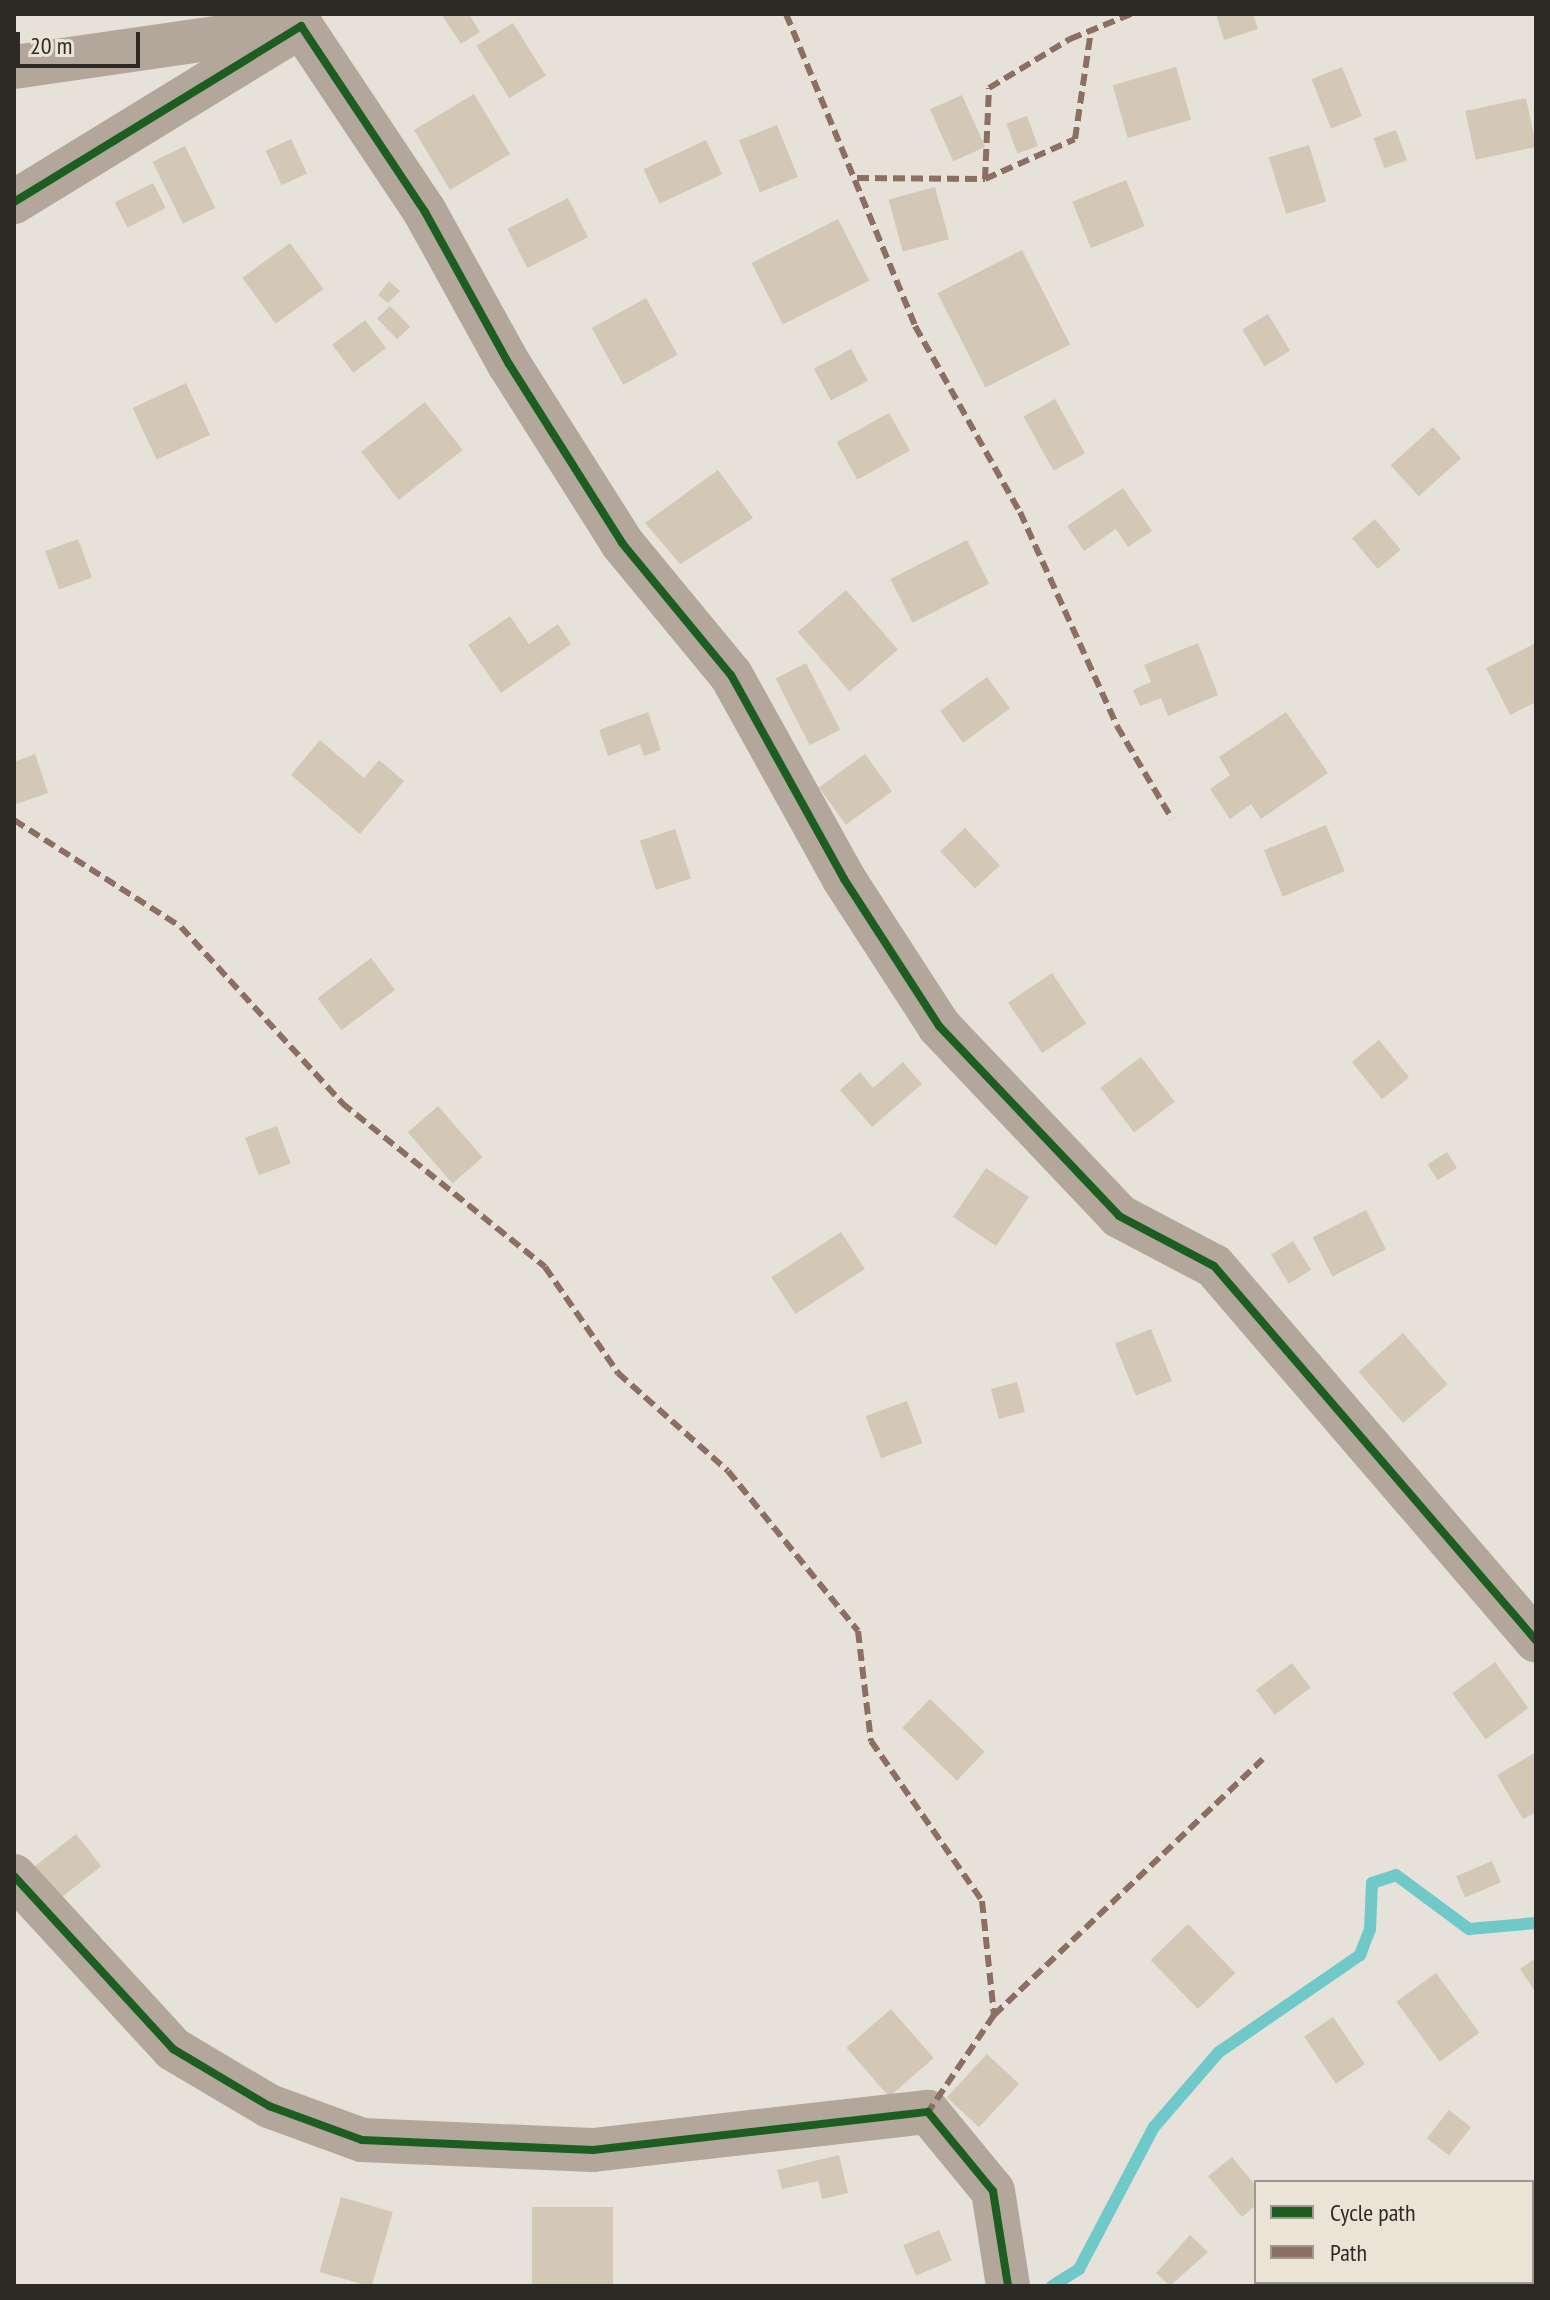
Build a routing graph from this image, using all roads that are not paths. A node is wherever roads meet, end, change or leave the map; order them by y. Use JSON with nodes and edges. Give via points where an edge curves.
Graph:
{"nodes":[{"id":1,"x":311,"y":20,"type":"edge"},
{"id":2,"x":14,"y":67,"type":"edge"},
{"id":3,"x":14,"y":202,"type":"edge"},
{"id":4,"x":1536,"y":1640,"type":"edge"},
{"id":5,"x":14,"y":1876,"type":"edge"},
{"id":6,"x":1008,"y":2286,"type":"edge"}],
"edges":[{"from":1,"to":2,"type":"street"},
{"from":1,"to":3,"type":"street"},
{"from":1,"to":4,"type":"street","via":[[509,364],[622,543],[731,675],[844,879],[939,1026],[1119,1216],[1214,1266]]},
{"from":5,"to":6,"type":"street","via":[[173,2049],[269,2106],[362,2140],[593,2150],[928,2112],[993,2191]]}]}
